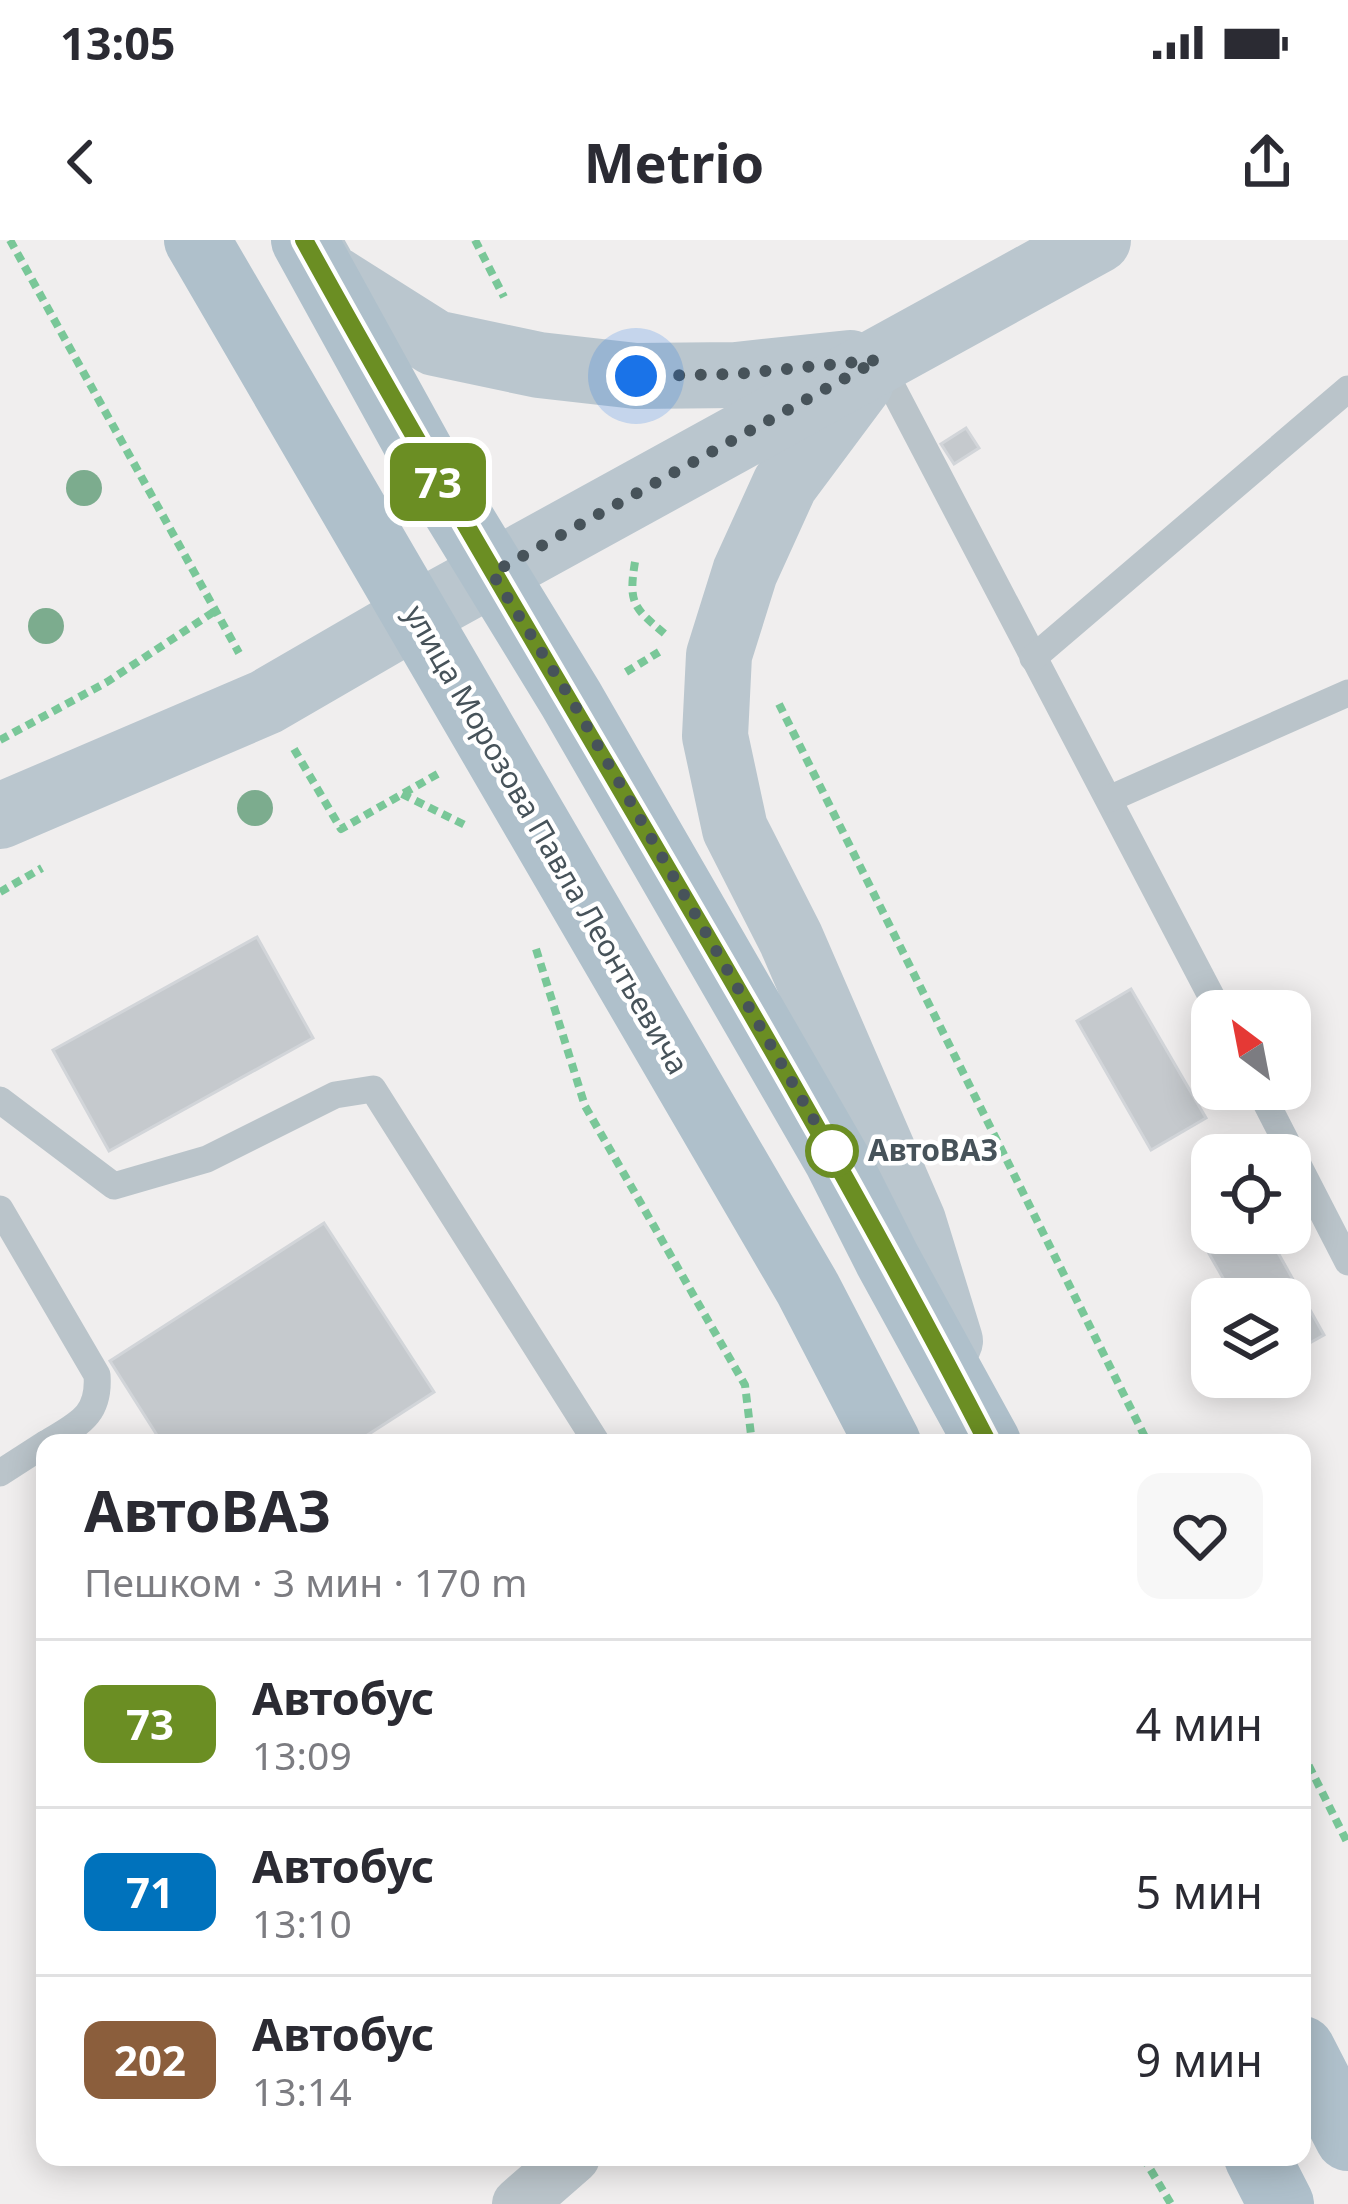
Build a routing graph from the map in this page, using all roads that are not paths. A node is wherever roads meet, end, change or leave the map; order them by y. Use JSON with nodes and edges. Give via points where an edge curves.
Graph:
{"nodes":[{"id":1,"x":197,"y":240,"type":"edge"},
{"id":2,"x":305,"y":240,"type":"edge"},
{"id":3,"x":1098,"y":240,"type":"edge"},
{"id":4,"x":878,"y":360,"type":"junction"},
{"id":5,"x":1348,"y":389,"type":"edge"},
{"id":6,"x":492,"y":573,"type":"junction"},
{"id":7,"x":416,"y":615,"type":"junction"},
{"id":8,"x":1033,"y":658,"type":"junction"},
{"id":9,"x":1348,"y":693,"type":"edge"},
{"id":10,"x":1109,"y":799,"type":"junction"},
{"id":11,"x":0,"y":816,"type":"edge"},
{"id":12,"x":1208,"y":990,"type":"edge"},
{"id":13,"x":0,"y":1100,"type":"edge"},
{"id":14,"x":1270,"y":1110,"type":"edge"},
{"id":15,"x":0,"y":1209,"type":"edge"},
{"id":16,"x":1348,"y":1262,"type":"edge"},
{"id":17,"x":981,"y":1429,"type":"edge"},
{"id":18,"x":62,"y":1434,"type":"edge"},
{"id":19,"x":591,"y":1434,"type":"edge"},
{"id":20,"x":883,"y":1434,"type":"edge"},
{"id":21,"x":36,"y":1450,"type":"edge"},
{"id":22,"x":0,"y":1472,"type":"edge"},
{"id":23,"x":1311,"y":2066,"type":"edge"},
{"id":24,"x":1348,"y":2138,"type":"edge"},
{"id":25,"x":563,"y":2166,"type":"edge"},
{"id":26,"x":1262,"y":2166,"type":"edge"},
{"id":27,"x":520,"y":2204,"type":"edge"},
{"id":28,"x":1281,"y":2204,"type":"edge"}],
"edges":[{"from":1,"to":7,"type":"main road","name":"улица Морозова Павла Леонтьевича"},
{"from":2,"to":4,"type":"main road","via":[[326,274],[435,343],[539,365],[636,376]]},
{"from":2,"to":6,"type":"main road"},
{"from":3,"to":4,"type":"main road"},
{"from":4,"to":6,"type":"main road"},
{"from":4,"to":8,"type":"lane"},
{"from":4,"to":17,"type":"main road","via":[[785,484],[746,572],[719,655],[715,736],[735,829],[913,1222]]},
{"from":5,"to":8,"type":"lane"},
{"from":6,"to":7,"type":"main road"},
{"from":6,"to":17,"type":"main road","via":[[826,1140]]},
{"from":7,"to":11,"type":"main road","via":[[266,702]]},
{"from":7,"to":20,"type":"main road","name":"улица Морозова Павла Леонтьевича","via":[[808,1289]]},
{"from":8,"to":10,"type":"lane"},
{"from":9,"to":10,"type":"lane"},
{"from":10,"to":12,"type":"lane"},
{"from":13,"to":19,"type":"lane","via":[[113,1186],[207,1159],[335,1094],[373,1089]]},
{"from":14,"to":16,"type":"lane"},
{"from":15,"to":18,"type":"lane","via":[[97,1376],[98,1398]]},
{"from":21,"to":22,"type":"lane"},
{"from":23,"to":24,"type":"main road"},
{"from":25,"to":27,"type":"street"},
{"from":26,"to":28,"type":"main road"}]}
